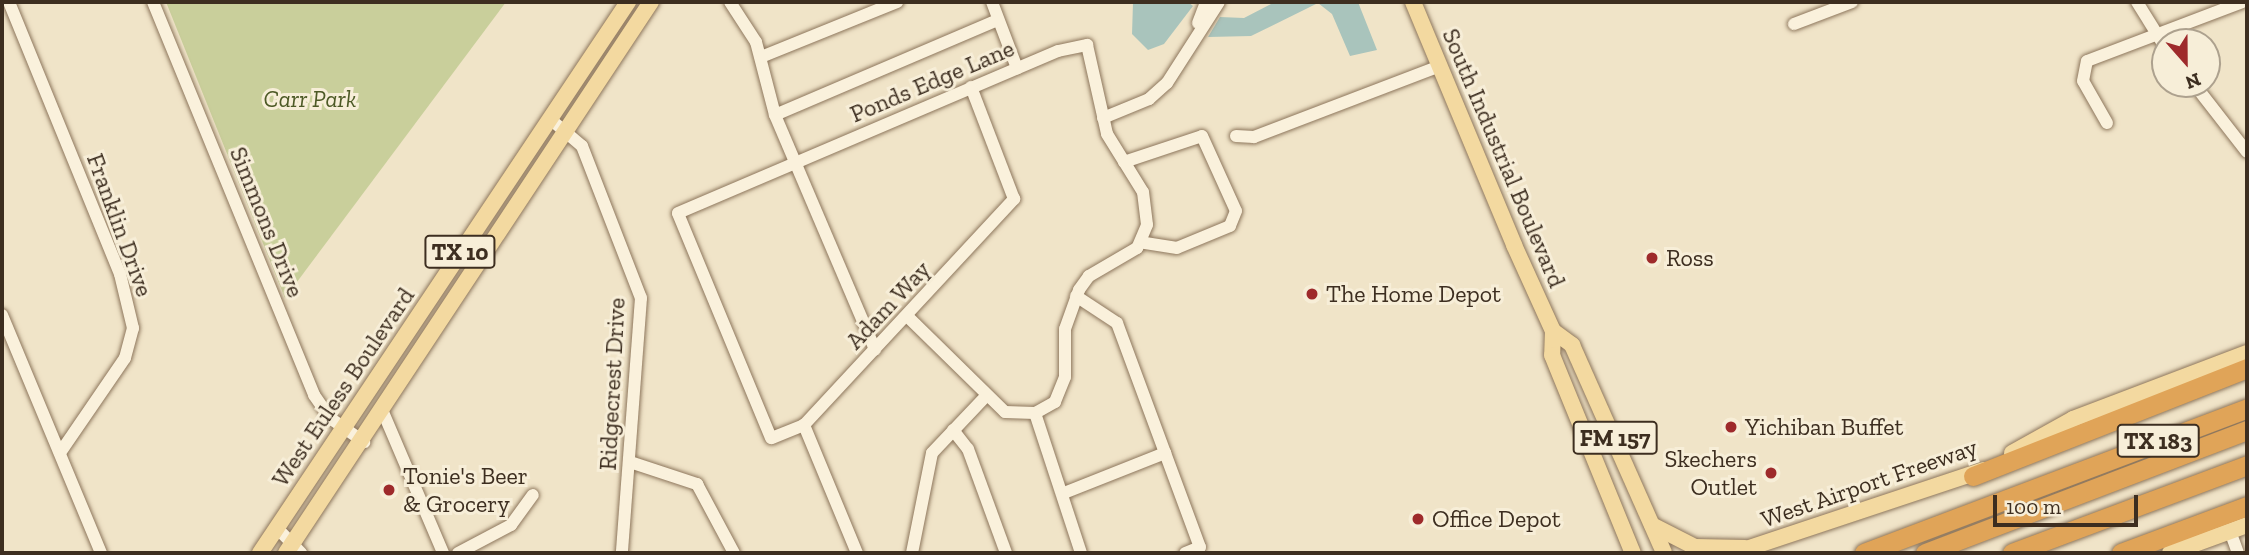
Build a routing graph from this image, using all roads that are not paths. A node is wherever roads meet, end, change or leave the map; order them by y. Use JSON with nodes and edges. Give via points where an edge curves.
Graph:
{"nodes":[{"id":1,"x":9,"y":2,"type":"edge"},
{"id":2,"x":153,"y":2,"type":"edge"},
{"id":3,"x":628,"y":2,"type":"edge"},
{"id":4,"x":651,"y":2,"type":"edge"},
{"id":5,"x":730,"y":2,"type":"edge"},
{"id":6,"x":897,"y":2,"type":"edge"},
{"id":7,"x":992,"y":2,"type":"edge"},
{"id":8,"x":1206,"y":2,"type":"edge"},
{"id":9,"x":1219,"y":2,"type":"edge"},
{"id":10,"x":1413,"y":2,"type":"edge"},
{"id":11,"x":2137,"y":2,"type":"edge"},
{"id":12,"x":2242,"y":2,"type":"edge"},
{"id":13,"x":1844,"y":4,"type":"edge"},
{"id":14,"x":998,"y":20,"type":"junction"},
{"id":15,"x":1794,"y":24,"type":"dead end"},
{"id":16,"x":2152,"y":28,"type":"edge"},
{"id":17,"x":2172,"y":28,"type":"edge"},
{"id":18,"x":1195,"y":34,"type":"junction"},
{"id":19,"x":2151,"y":36,"type":"edge"},
{"id":20,"x":761,"y":57,"type":"junction"},
{"id":21,"x":1440,"y":66,"type":"junction"},
{"id":22,"x":1017,"y":68,"type":"junction"},
{"id":23,"x":971,"y":88,"type":"junction"},
{"id":24,"x":2205,"y":98,"type":"edge"},
{"id":25,"x":775,"y":115,"type":"junction"},
{"id":26,"x":549,"y":118,"type":"junction"},
{"id":27,"x":1103,"y":118,"type":"junction"},
{"id":28,"x":2107,"y":123,"type":"dead end"},
{"id":29,"x":568,"y":129,"type":"junction"},
{"id":30,"x":1236,"y":136,"type":"dead end"},
{"id":31,"x":2247,"y":152,"type":"edge"},
{"id":32,"x":794,"y":162,"type":"junction"},
{"id":33,"x":1124,"y":162,"type":"junction"},
{"id":34,"x":1140,"y":242,"type":"junction"},
{"id":35,"x":1076,"y":296,"type":"junction"},
{"id":36,"x":2,"y":315,"type":"edge"},
{"id":37,"x":906,"y":316,"type":"junction"},
{"id":38,"x":1553,"y":331,"type":"junction"},
{"id":39,"x":875,"y":350,"type":"junction"},
{"id":40,"x":2247,"y":353,"type":"edge"},
{"id":41,"x":2247,"y":370,"type":"edge"},
{"id":42,"x":986,"y":396,"type":"junction"},
{"id":43,"x":2247,"y":408,"type":"edge"},
{"id":44,"x":383,"y":412,"type":"junction"},
{"id":45,"x":1035,"y":413,"type":"junction"},
{"id":46,"x":804,"y":425,"type":"junction"},
{"id":47,"x":340,"y":427,"type":"junction"},
{"id":48,"x":953,"y":430,"type":"junction"},
{"id":49,"x":2247,"y":430,"type":"edge"},
{"id":50,"x":364,"y":442,"type":"junction"},
{"id":51,"x":2247,"y":442,"type":"edge"},
{"id":52,"x":60,"y":453,"type":"junction"},
{"id":53,"x":1165,"y":453,"type":"junction"},
{"id":54,"x":630,"y":462,"type":"junction"},
{"id":55,"x":2247,"y":465,"type":"edge"},
{"id":56,"x":1973,"y":476,"type":"junction"},
{"id":57,"x":1064,"y":493,"type":"junction"},
{"id":58,"x":533,"y":495,"type":"dead end"},
{"id":59,"x":2247,"y":506,"type":"edge"},
{"id":60,"x":1652,"y":525,"type":"junction"},
{"id":61,"x":2247,"y":525,"type":"edge"},
{"id":62,"x":277,"y":528,"type":"junction"},
{"id":63,"x":2231,"y":531,"type":"junction"},
{"id":64,"x":1625,"y":533,"type":"junction"},
{"id":65,"x":294,"y":549,"type":"edge"},
{"id":66,"x":1748,"y":550,"type":"edge"},
{"id":67,"x":102,"y":553,"type":"edge"},
{"id":68,"x":260,"y":553,"type":"edge"},
{"id":69,"x":443,"y":553,"type":"edge"},
{"id":70,"x":458,"y":553,"type":"edge"},
{"id":71,"x":622,"y":553,"type":"edge"},
{"id":72,"x":734,"y":553,"type":"edge"},
{"id":73,"x":857,"y":553,"type":"edge"},
{"id":74,"x":912,"y":553,"type":"edge"},
{"id":75,"x":1006,"y":553,"type":"edge"},
{"id":76,"x":1081,"y":553,"type":"edge"},
{"id":77,"x":1185,"y":553,"type":"edge"},
{"id":78,"x":1623,"y":553,"type":"edge"},
{"id":79,"x":1633,"y":553,"type":"edge"},
{"id":80,"x":1664,"y":553,"type":"edge"},
{"id":81,"x":1864,"y":553,"type":"edge"},
{"id":82,"x":1925,"y":553,"type":"edge"},
{"id":83,"x":1951,"y":553,"type":"edge"},
{"id":84,"x":2012,"y":553,"type":"edge"},
{"id":85,"x":2121,"y":553,"type":"edge"},
{"id":86,"x":2170,"y":553,"type":"edge"},
{"id":87,"x":2238,"y":553,"type":"edge"}],
"edges":[{"from":1,"to":52,"type":"street","name":"Franklin Drive","via":[[120,274],[132,320],[125,359]]},
{"from":2,"to":47,"type":"street","name":"Simmons Drive","via":[[314,395]]},
{"from":3,"to":26,"type":"main road","name":"West Euless Boulevard","number":"TX 10"},
{"from":4,"to":29,"type":"main road","name":"West Euless Boulevard","number":"TX 10"},
{"from":5,"to":20,"type":"street"},
{"from":6,"to":20,"type":"street"},
{"from":7,"to":14,"type":"street"},
{"from":8,"to":18,"type":"street"},
{"from":9,"to":18,"type":"street"},
{"from":10,"to":21,"type":"main road","name":"South Industrial Boulevard","number":"FM 157"},
{"from":11,"to":16,"type":"street"},
{"from":12,"to":17,"type":"street"},
{"from":13,"to":15,"type":"street"},
{"from":14,"to":22,"type":"street"},
{"from":14,"to":25,"type":"street"},
{"from":18,"to":27,"type":"street","via":[[1167,83],[1149,99]]},
{"from":19,"to":28,"type":"street","via":[[2095,56],[2081,69]]},
{"from":20,"to":25,"type":"street"},
{"from":21,"to":30,"type":"street","via":[[1254,137]]},
{"from":21,"to":38,"type":"main road","name":"South Industrial Boulevard","number":"FM 157"},
{"from":22,"to":23,"type":"street","name":"Ponds Edge Lane"},
{"from":22,"to":27,"type":"street","name":"Ponds Edge Lane","via":[[1087,45]]},
{"from":23,"to":32,"type":"street","name":"Ponds Edge Lane"},
{"from":23,"to":37,"type":"street","name":"Adam Way","via":[[1014,199]]},
{"from":24,"to":31,"type":"street"},
{"from":25,"to":32,"type":"street"},
{"from":26,"to":29,"type":"street","name":"Ridgecrest Drive"},
{"from":26,"to":47,"type":"main road","name":"West Euless Boulevard","number":"TX 10"},
{"from":27,"to":33,"type":"street"},
{"from":29,"to":44,"type":"main road","name":"West Euless Boulevard","number":"TX 10"},
{"from":29,"to":54,"type":"street","name":"Ridgecrest Drive","via":[[583,146],[641,298]]},
{"from":32,"to":39,"type":"street"},
{"from":32,"to":46,"type":"street","name":"Ponds Edge Lane","via":[[684,207],[680,224],[771,438]]},
{"from":33,"to":34,"type":"street","via":[[1146,202]]},
{"from":33,"to":34,"type":"street","via":[[1202,136],[1235,217],[1230,226],[1177,248]]},
{"from":34,"to":35,"type":"street","via":[[1126,258],[1088,276]]},
{"from":35,"to":45,"type":"street","via":[[1065,329],[1062,391]]},
{"from":35,"to":53,"type":"street","via":[[1117,323]]},
{"from":36,"to":52,"type":"street"},
{"from":37,"to":39,"type":"street","name":"Adam Way"},
{"from":37,"to":42,"type":"street"},
{"from":38,"to":60,"type":"main road","name":"South Industrial Boulevard","number":"FM 157","via":[[1572,345]]},
{"from":38,"to":64,"type":"main road","name":"South Industrial Boulevard","number":"FM 157","via":[[1552,355]]},
{"from":39,"to":46,"type":"street","name":"Adam Way"},
{"from":40,"to":56,"type":"main road","name":"West Airport Freeway","via":[[2073,419]]},
{"from":41,"to":56,"type":"highway"},
{"from":42,"to":45,"type":"street","via":[[1005,412]]},
{"from":42,"to":48,"type":"street"},
{"from":43,"to":81,"type":"highway","number":"TX 183"},
{"from":44,"to":50,"type":"main road","name":"West Euless Boulevard","number":"TX 10"},
{"from":44,"to":69,"type":"street"},
{"from":45,"to":57,"type":"street"},
{"from":46,"to":73,"type":"street"},
{"from":47,"to":50,"type":"street","name":"Simmons Drive"},
{"from":47,"to":62,"type":"main road","name":"West Euless Boulevard","number":"TX 10"},
{"from":48,"to":74,"type":"street","via":[[932,453]]},
{"from":48,"to":75,"type":"street","via":[[968,449]]},
{"from":49,"to":82,"type":"highway"},
{"from":50,"to":65,"type":"main road","name":"West Euless Boulevard","number":"TX 10"},
{"from":51,"to":83,"type":"highway"},
{"from":52,"to":67,"type":"street"},
{"from":53,"to":57,"type":"street"},
{"from":53,"to":77,"type":"street","via":[[1200,547]]},
{"from":54,"to":71,"type":"street","name":"Ridgecrest Drive"},
{"from":54,"to":72,"type":"street","via":[[697,484]]},
{"from":55,"to":84,"type":"highway","number":"TX 183"},
{"from":56,"to":66,"type":"main road","name":"West Airport Freeway"},
{"from":57,"to":76,"type":"street"},
{"from":58,"to":70,"type":"street","via":[[511,525]]},
{"from":59,"to":85,"type":"highway"},
{"from":60,"to":66,"type":"main road","name":"West Airport Freeway","via":[[1695,547]]},
{"from":60,"to":80,"type":"main road","name":"South Industrial Boulevard","number":"FM 157"},
{"from":61,"to":63,"type":"main road"},
{"from":62,"to":65,"type":"street"},
{"from":62,"to":68,"type":"main road","name":"West Euless Boulevard","number":"TX 10"},
{"from":63,"to":86,"type":"main road"},
{"from":63,"to":87,"type":"street"},
{"from":64,"to":78,"type":"main road"},
{"from":64,"to":79,"type":"main road","name":"South Industrial Boulevard","number":"FM 157"}]}
